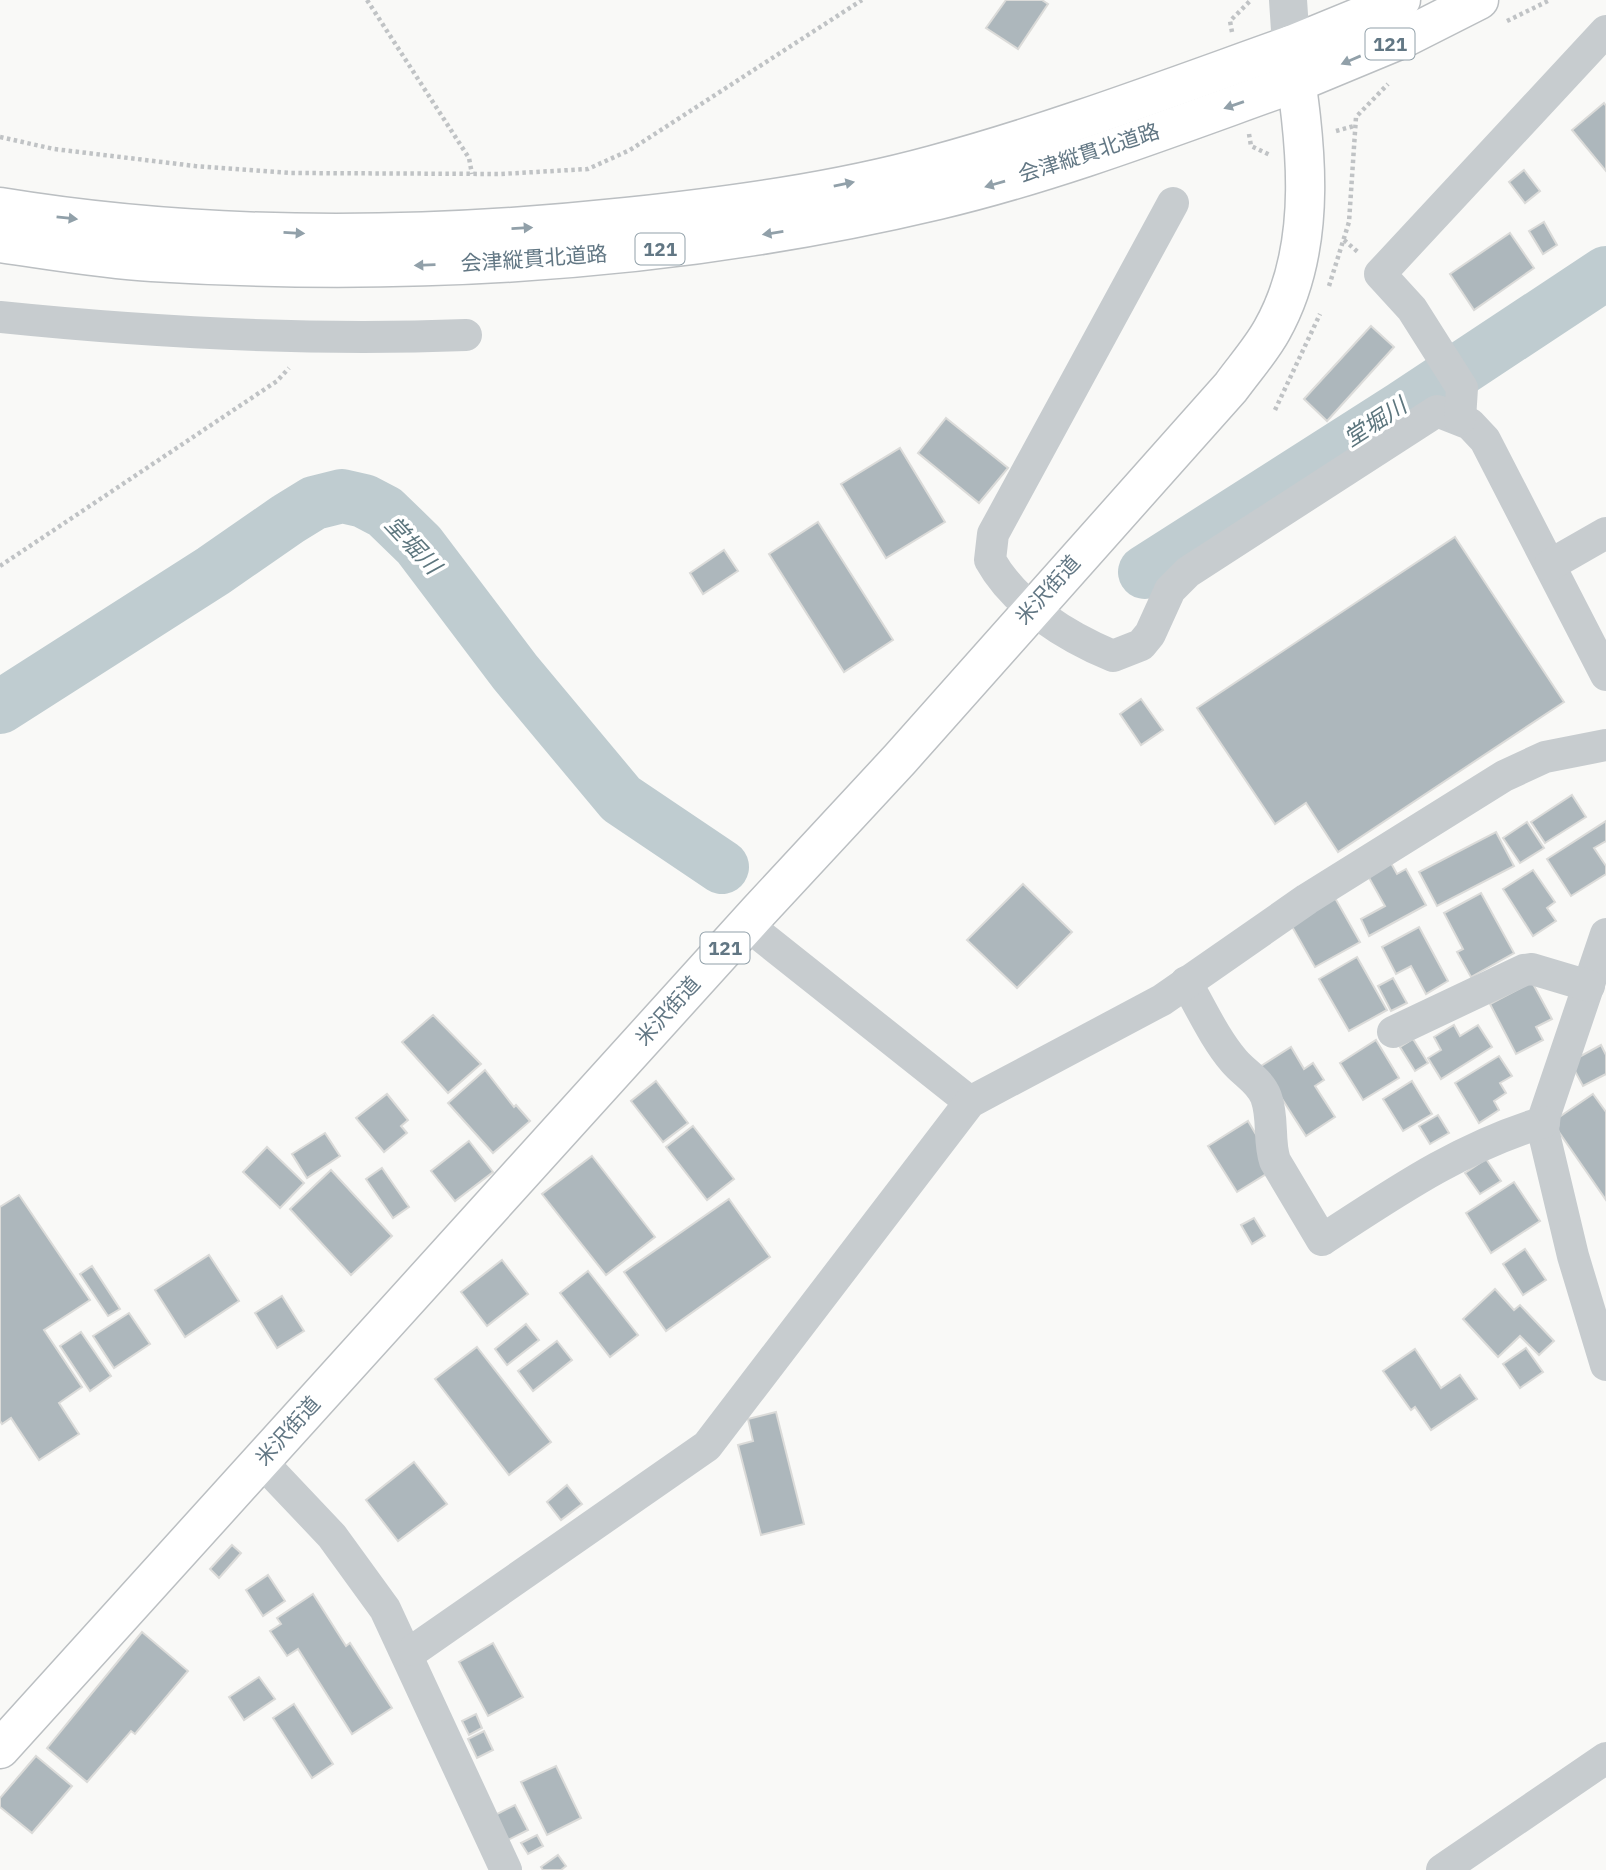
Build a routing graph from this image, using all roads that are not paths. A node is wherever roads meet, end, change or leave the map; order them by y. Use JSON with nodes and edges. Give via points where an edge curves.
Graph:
{"nodes":[{"id":1,"x":1288,"y":0,"type":"edge"},
{"id":2,"x":1401,"y":0,"type":"edge"},
{"id":3,"x":1487,"y":13,"type":"edge"},
{"id":4,"x":1606,"y":32,"type":"edge"},
{"id":5,"x":1291,"y":45,"type":"junction"},
{"id":6,"x":1298,"y":82,"type":"junction"},
{"id":7,"x":1173,"y":202,"type":"dead end"},
{"id":8,"x":0,"y":207,"type":"edge"},
{"id":9,"x":0,"y":243,"type":"edge"},
{"id":10,"x":0,"y":317,"type":"edge"},
{"id":11,"x":466,"y":335,"type":"dead end"},
{"id":12,"x":1461,"y":403,"type":"junction"},
{"id":13,"x":1606,"y":533,"type":"edge"},
{"id":14,"x":1550,"y":565,"type":"junction"},
{"id":15,"x":1032,"y":607,"type":"junction"},
{"id":16,"x":1606,"y":675,"type":"edge"},
{"id":17,"x":1606,"y":745,"type":"edge"},
{"id":18,"x":746,"y":924,"type":"junction"},
{"id":19,"x":1606,"y":934,"type":"edge"},
{"id":20,"x":1186,"y":982,"type":"junction"},
{"id":21,"x":1588,"y":986,"type":"junction"},
{"id":22,"x":1393,"y":1032,"type":"dead end"},
{"id":23,"x":970,"y":1102,"type":"junction"},
{"id":24,"x":1544,"y":1122,"type":"junction"},
{"id":25,"x":1606,"y":1365,"type":"edge"},
{"id":26,"x":261,"y":1461,"type":"junction"},
{"id":27,"x":414,"y":1650,"type":"dead end"},
{"id":28,"x":0,"y":1749,"type":"edge"},
{"id":29,"x":1606,"y":1758,"type":"edge"},
{"id":30,"x":506,"y":1870,"type":"edge"},
{"id":31,"x":1442,"y":1870,"type":"edge"}],
"edges":[{"from":1,"to":5,"type":"street"},
{"from":2,"to":5,"type":"highway","number":"121"},
{"from":3,"to":6,"type":"highway","number":"121","one_way":true,"via":[[1404,38]]},
{"from":4,"to":12,"type":"street","via":[[1380,274],[1412,309],[1444,360]]},
{"from":5,"to":6,"type":"highway","number":"121"},
{"from":8,"to":5,"type":"highway","name":"会津縦貫北道路","number":"121","one_way":true,"via":[[116,223],[325,234],[526,228],[686,211],[931,166],[1036,135]]},
{"from":6,"to":9,"type":"highway","name":"会津縦貫北道路","number":"121","one_way":true,"via":[[1046,170],[940,200],[693,246],[524,262],[309,269],[148,262]]},
{"from":6,"to":15,"type":"highway","name":"米沢街道","number":"121","via":[[1305,140],[1301,247],[1272,331],[1231,387]]},
{"from":7,"to":15,"type":"street","via":[[990,542],[996,571]]},
{"from":10,"to":11,"type":"street","via":[[90,327],[302,338]]},
{"from":12,"to":14,"type":"street"},
{"from":12,"to":15,"type":"street","via":[[1437,411],[1188,572],[1170,590],[1141,645],[1113,656],[1086,646]]},
{"from":13,"to":14,"type":"street"},
{"from":14,"to":16,"type":"street"},
{"from":15,"to":18,"type":"highway","name":"米沢街道","number":"121","via":[[900,759]]},
{"from":17,"to":20,"type":"street","via":[[1545,757],[1504,776]]},
{"from":18,"to":23,"type":"street"},
{"from":18,"to":26,"type":"highway","name":"米沢街道","number":"121"},
{"from":19,"to":21,"type":"street"},
{"from":20,"to":23,"type":"street","via":[[1108,1030]]},
{"from":20,"to":24,"type":"street","via":[[1235,1062],[1265,1094],[1275,1161],[1322,1240],[1436,1167],[1498,1136]]},
{"from":21,"to":22,"type":"street","via":[[1524,970]]},
{"from":21,"to":24,"type":"street"},
{"from":23,"to":27,"type":"street","via":[[707,1446]]},
{"from":24,"to":25,"type":"street","via":[[1557,1196]]},
{"from":26,"to":28,"type":"highway","name":"米沢街道","number":"121"},
{"from":26,"to":30,"type":"street","via":[[332,1536],[385,1609]]},
{"from":29,"to":31,"type":"street"}]}
